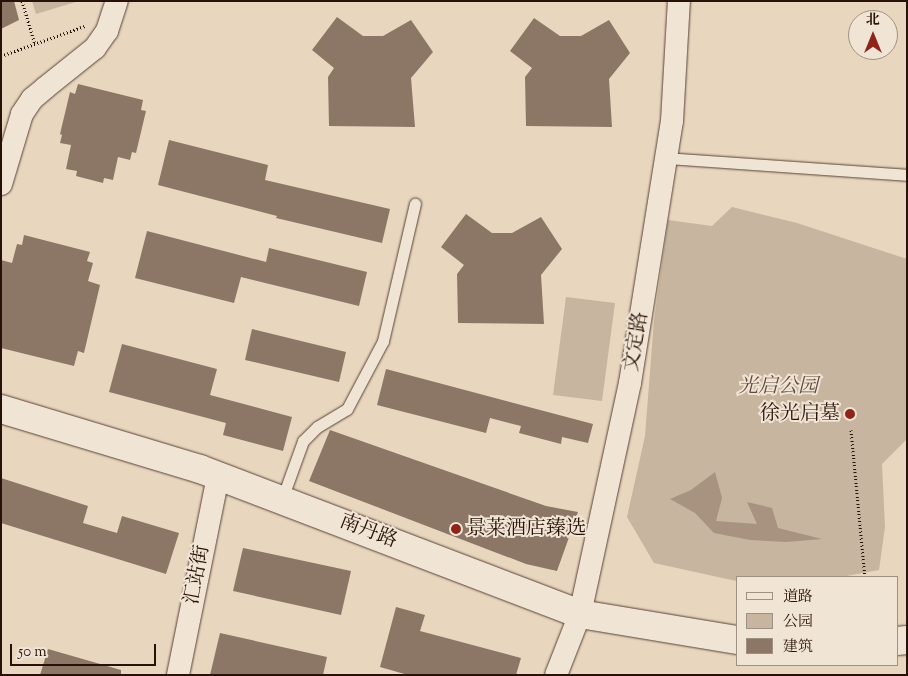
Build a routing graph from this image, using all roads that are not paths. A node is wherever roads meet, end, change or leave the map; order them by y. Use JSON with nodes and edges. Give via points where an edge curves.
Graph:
{"nodes":[{"id":1,"x":118,"y":1,"type":"edge"},
{"id":2,"x":679,"y":1,"type":"edge"},
{"id":3,"x":666,"y":158,"type":"junction"},
{"id":4,"x":907,"y":174,"type":"edge"},
{"id":5,"x":1,"y":184,"type":"edge"},
{"id":6,"x":415,"y":204,"type":"dead end"},
{"id":7,"x":1,"y":409,"type":"edge"},
{"id":8,"x":218,"y":476,"type":"junction"},
{"id":9,"x":282,"y":499,"type":"junction"},
{"id":10,"x":580,"y":614,"type":"junction"},
{"id":11,"x":736,"y":640,"type":"edge"},
{"id":12,"x":178,"y":675,"type":"edge"},
{"id":13,"x":556,"y":675,"type":"edge"}],
"edges":[{"from":1,"to":5,"type":"street","via":[[107,31],[95,48],[32,99],[22,114]]},
{"from":2,"to":3,"type":"street","name":"文定路","via":[[672,121]]},
{"from":3,"to":4,"type":"lane"},
{"from":3,"to":10,"type":"street","name":"文定路","via":[[630,383]]},
{"from":6,"to":9,"type":"lane","via":[[383,342],[347,409],[317,427],[303,441]]},
{"from":7,"to":8,"type":"main road","name":"南丹路"},
{"from":8,"to":9,"type":"main road","name":"南丹路"},
{"from":8,"to":12,"type":"street","name":"汇站街"},
{"from":9,"to":10,"type":"main road","name":"南丹路"},
{"from":10,"to":11,"type":"main road","name":"南丹路"},
{"from":10,"to":13,"type":"street","name":"文定路"}]}
